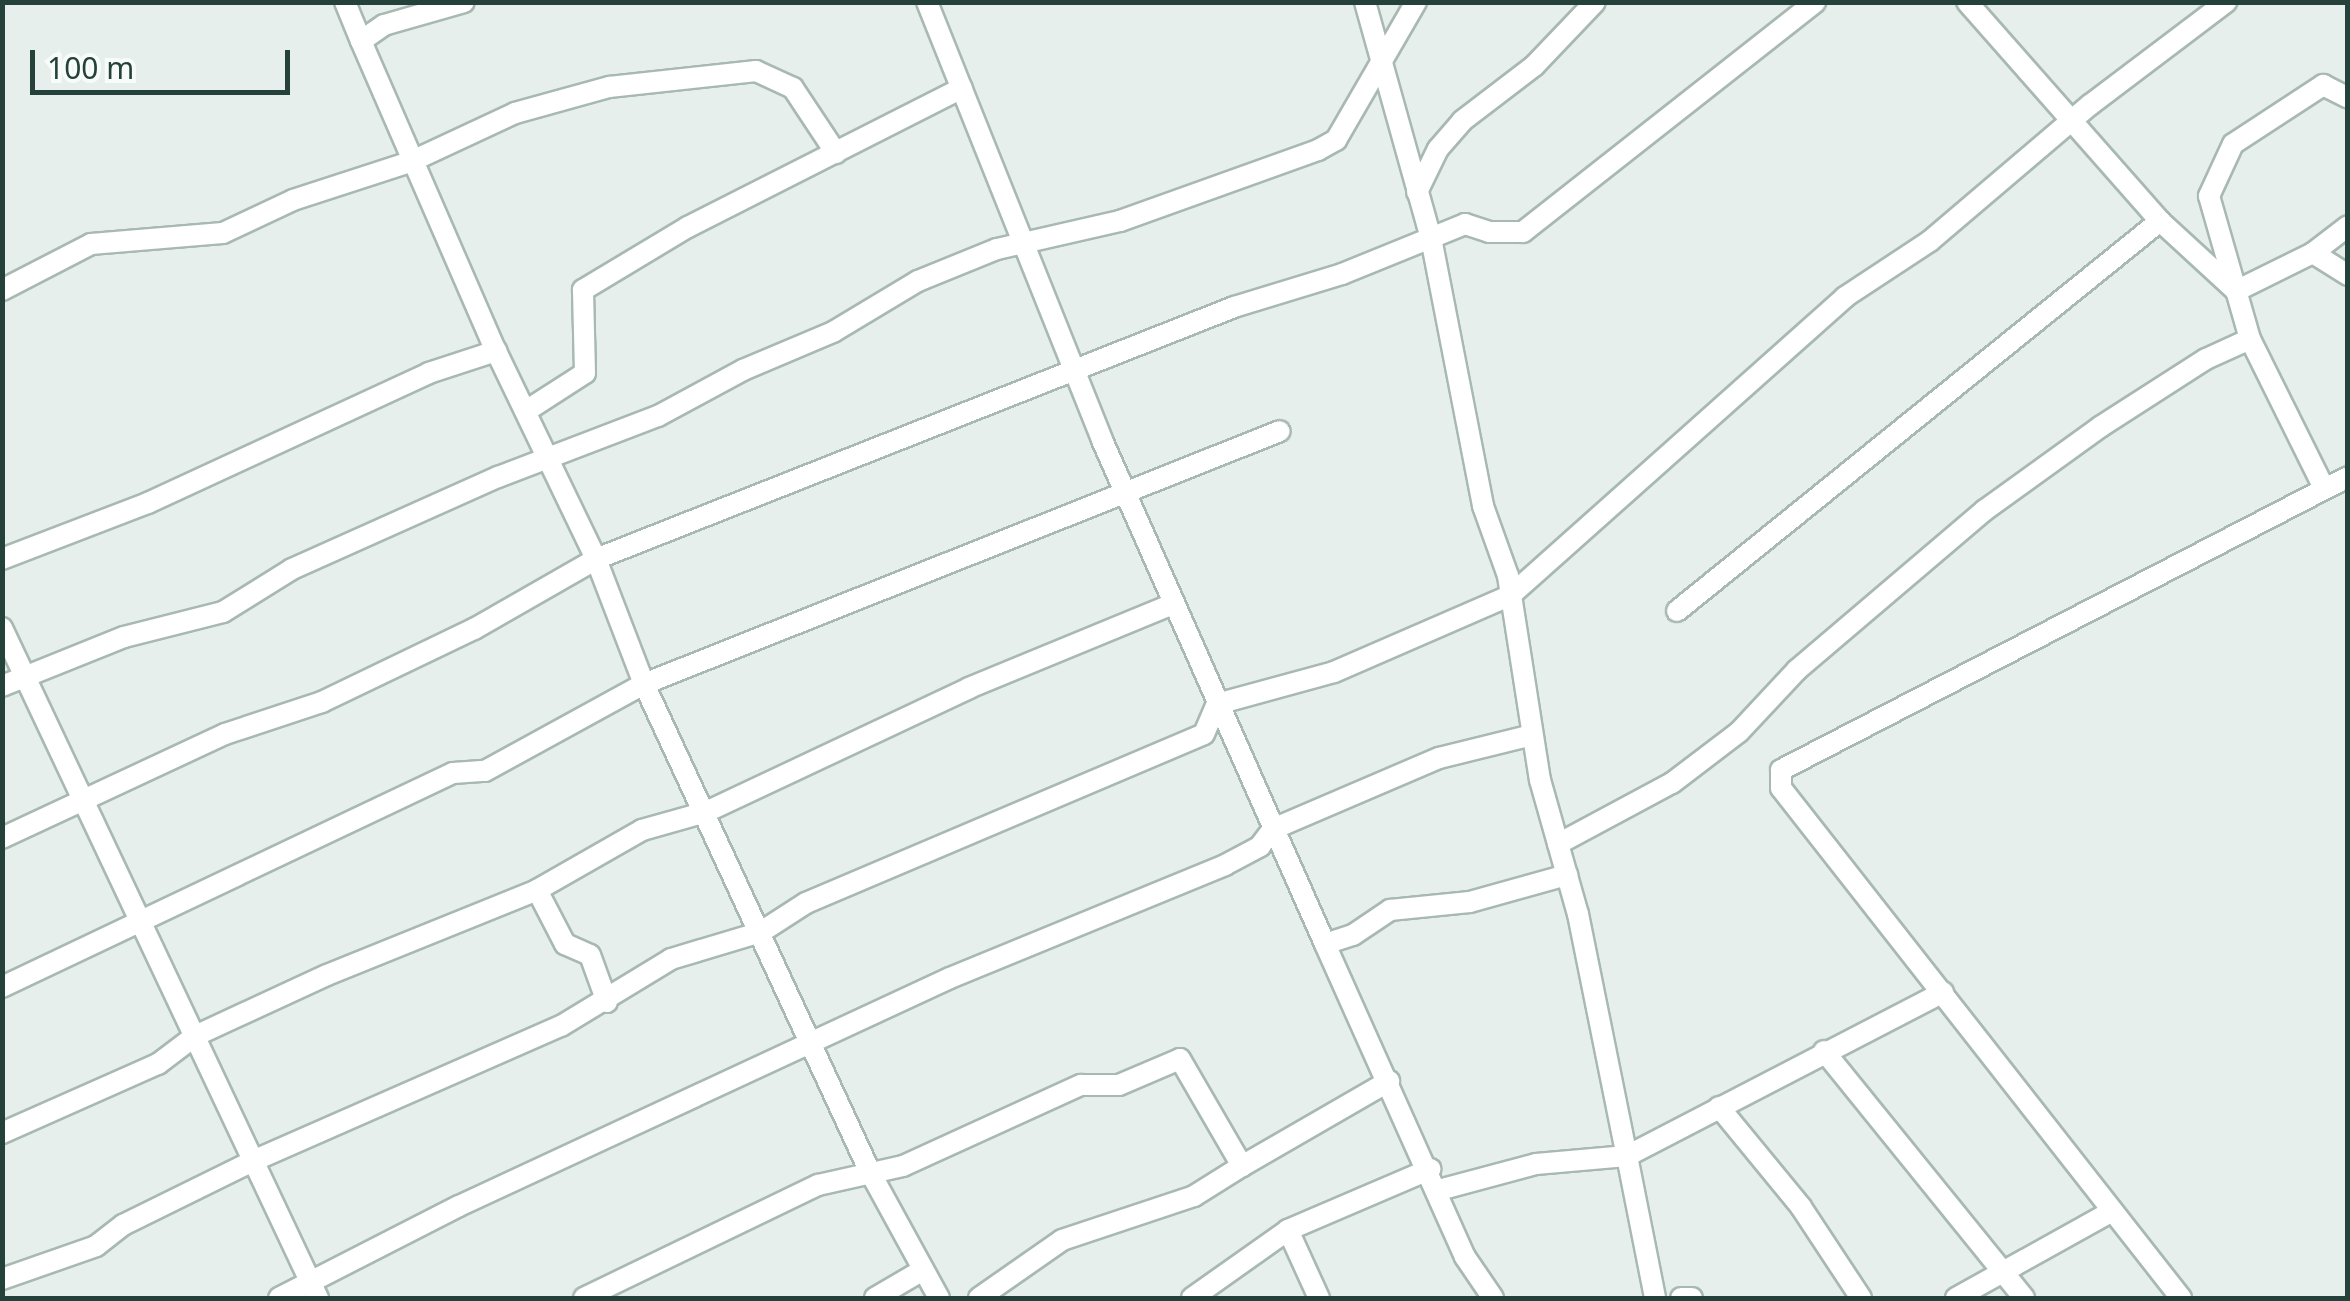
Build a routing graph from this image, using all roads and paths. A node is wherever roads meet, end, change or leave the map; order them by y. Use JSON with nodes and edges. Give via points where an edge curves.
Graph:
{"nodes":[{"id":1,"x":344,"y":2,"type":"edge"},
{"id":2,"x":464,"y":2,"type":"edge"},
{"id":3,"x":927,"y":2,"type":"edge"},
{"id":4,"x":1365,"y":2,"type":"edge"},
{"id":5,"x":1416,"y":2,"type":"edge"},
{"id":6,"x":1596,"y":2,"type":"edge"},
{"id":7,"x":1814,"y":2,"type":"edge"},
{"id":8,"x":1968,"y":2,"type":"edge"},
{"id":9,"x":2226,"y":2,"type":"edge"},
{"id":10,"x":361,"y":41,"type":"junction"},
{"id":11,"x":1383,"y":68,"type":"junction"},
{"id":12,"x":962,"y":88,"type":"junction"},
{"id":13,"x":2348,"y":98,"type":"edge"},
{"id":14,"x":2072,"y":122,"type":"junction"},
{"id":15,"x":836,"y":153,"type":"junction"},
{"id":16,"x":410,"y":162,"type":"junction"},
{"id":17,"x":1417,"y":192,"type":"junction"},
{"id":18,"x":2160,"y":220,"type":"junction"},
{"id":19,"x":2348,"y":226,"type":"edge"},
{"id":20,"x":1431,"y":238,"type":"junction"},
{"id":21,"x":1025,"y":244,"type":"junction"},
{"id":22,"x":2313,"y":253,"type":"junction"},
{"id":23,"x":2348,"y":275,"type":"edge"},
{"id":24,"x":2,"y":290,"type":"edge"},
{"id":25,"x":2236,"y":290,"type":"junction"},
{"id":26,"x":2250,"y":339,"type":"junction"},
{"id":27,"x":496,"y":351,"type":"junction"},
{"id":28,"x":1074,"y":370,"type":"junction"},
{"id":29,"x":526,"y":410,"type":"junction"},
{"id":30,"x":1280,"y":431,"type":"dead end"},
{"id":31,"x":545,"y":460,"type":"junction"},
{"id":32,"x":2348,"y":476,"type":"edge"},
{"id":33,"x":1123,"y":488,"type":"junction"},
{"id":34,"x":2324,"y":488,"type":"junction"},
{"id":35,"x":2,"y":558,"type":"edge"},
{"id":36,"x":596,"y":559,"type":"junction"},
{"id":37,"x":1511,"y":594,"type":"junction"},
{"id":38,"x":1174,"y":604,"type":"junction"},
{"id":39,"x":1677,"y":611,"type":"dead end"},
{"id":40,"x":2,"y":628,"type":"edge"},
{"id":41,"x":22,"y":675,"type":"junction"},
{"id":42,"x":644,"y":684,"type":"junction"},
{"id":43,"x":2,"y":686,"type":"edge"},
{"id":44,"x":1217,"y":704,"type":"junction"},
{"id":45,"x":1532,"y":735,"type":"junction"},
{"id":46,"x":83,"y":799,"type":"junction"},
{"id":47,"x":706,"y":812,"type":"junction"},
{"id":48,"x":1273,"y":829,"type":"junction"},
{"id":49,"x":2,"y":838,"type":"edge"},
{"id":50,"x":1558,"y":844,"type":"junction"},
{"id":51,"x":1567,"y":875,"type":"junction"},
{"id":52,"x":536,"y":890,"type":"junction"},
{"id":53,"x":142,"y":922,"type":"junction"},
{"id":54,"x":761,"y":932,"type":"junction"},
{"id":55,"x":1325,"y":944,"type":"junction"},
{"id":56,"x":2,"y":987,"type":"edge"},
{"id":57,"x":1942,"y":992,"type":"junction"},
{"id":58,"x":607,"y":1002,"type":"junction"},
{"id":59,"x":195,"y":1036,"type":"junction"},
{"id":60,"x":811,"y":1043,"type":"junction"},
{"id":61,"x":1824,"y":1051,"type":"junction"},
{"id":62,"x":1388,"y":1081,"type":"junction"},
{"id":63,"x":1719,"y":1107,"type":"junction"},
{"id":64,"x":2,"y":1134,"type":"edge"},
{"id":65,"x":1626,"y":1156,"type":"junction"},
{"id":66,"x":253,"y":1161,"type":"junction"},
{"id":67,"x":1242,"y":1166,"type":"junction"},
{"id":68,"x":1430,"y":1169,"type":"junction"},
{"id":69,"x":870,"y":1172,"type":"junction"},
{"id":70,"x":1440,"y":1190,"type":"junction"},
{"id":71,"x":2112,"y":1211,"type":"junction"},
{"id":72,"x":1288,"y":1230,"type":"junction"},
{"id":73,"x":923,"y":1270,"type":"junction"},
{"id":74,"x":2005,"y":1272,"type":"junction"},
{"id":75,"x":2,"y":1278,"type":"edge"},
{"id":76,"x":315,"y":1291,"type":"edge"},
{"id":77,"x":279,"y":1298,"type":"edge"},
{"id":78,"x":584,"y":1298,"type":"edge"},
{"id":79,"x":875,"y":1298,"type":"edge"},
{"id":80,"x":939,"y":1298,"type":"edge"},
{"id":81,"x":979,"y":1298,"type":"edge"},
{"id":82,"x":1192,"y":1298,"type":"edge"},
{"id":83,"x":1319,"y":1298,"type":"edge"},
{"id":84,"x":1493,"y":1298,"type":"edge"},
{"id":85,"x":1655,"y":1298,"type":"edge"},
{"id":86,"x":1681,"y":1298,"type":"edge"},
{"id":87,"x":1692,"y":1298,"type":"edge"},
{"id":88,"x":1862,"y":1298,"type":"edge"},
{"id":89,"x":1956,"y":1298,"type":"edge"},
{"id":90,"x":2024,"y":1298,"type":"edge"},
{"id":91,"x":2181,"y":1298,"type":"edge"}],
"edges":[{"from":1,"to":10,"type":"street"},
{"from":2,"to":10,"type":"street","via":[[384,25]]},
{"from":3,"to":12,"type":"street"},
{"from":4,"to":11,"type":"street"},
{"from":5,"to":11,"type":"street","via":[[1390,42]]},
{"from":6,"to":17,"type":"street","via":[[1534,66],[1462,121],[1438,149]]},
{"from":7,"to":20,"type":"street","via":[[1523,232],[1465,224]]},
{"from":8,"to":14,"type":"street"},
{"from":9,"to":14,"type":"street"},
{"from":10,"to":16,"type":"street"},
{"from":11,"to":17,"type":"street"},
{"from":11,"to":21,"type":"street","via":[[1336,140],[1318,150],[1120,221]]},
{"from":12,"to":15,"type":"street"},
{"from":12,"to":21,"type":"street"},
{"from":13,"to":25,"type":"street","via":[[2323,85],[2232,144],[2210,196]]},
{"from":14,"to":18,"type":"street"},
{"from":14,"to":37,"type":"street","via":[[1930,242],[1845,297]]},
{"from":15,"to":16,"type":"street","via":[[793,88],[756,71],[609,87],[515,113]]},
{"from":15,"to":29,"type":"street","via":[[688,227],[583,290],[586,373]]},
{"from":16,"to":24,"type":"street","via":[[292,200],[223,234],[91,244]]},
{"from":16,"to":27,"type":"street"},
{"from":17,"to":20,"type":"street"},
{"from":18,"to":25,"type":"street"},
{"from":18,"to":39,"type":"street"},
{"from":19,"to":22,"type":"street"},
{"from":20,"to":28,"type":"street"},
{"from":20,"to":37,"type":"street","via":[[1483,506]]},
{"from":21,"to":28,"type":"street"},
{"from":21,"to":31,"type":"street","via":[[918,281],[833,332],[658,416]]},
{"from":22,"to":23,"type":"street"},
{"from":22,"to":25,"type":"street"},
{"from":25,"to":26,"type":"street"},
{"from":26,"to":34,"type":"street"},
{"from":26,"to":50,"type":"street","via":[[2206,359],[2057,458],[1925,558],[1797,670],[1739,732],[1672,783]]},
{"from":27,"to":29,"type":"street"},
{"from":27,"to":35,"type":"street","via":[[429,373],[148,503]]},
{"from":28,"to":33,"type":"street"},
{"from":28,"to":36,"type":"street"},
{"from":29,"to":31,"type":"street"},
{"from":30,"to":33,"type":"street"},
{"from":31,"to":36,"type":"street"},
{"from":31,"to":41,"type":"street","via":[[292,569],[222,612],[124,637]]},
{"from":32,"to":34,"type":"street"},
{"from":33,"to":38,"type":"street"},
{"from":33,"to":42,"type":"street"},
{"from":34,"to":57,"type":"street","via":[[1782,770],[1782,788]]},
{"from":36,"to":42,"type":"street"},
{"from":36,"to":46,"type":"street","via":[[474,629],[322,702],[225,734]]},
{"from":37,"to":44,"type":"street","via":[[1334,672]]},
{"from":37,"to":45,"type":"street"},
{"from":38,"to":44,"type":"street"},
{"from":38,"to":47,"type":"street","via":[[969,688]]},
{"from":40,"to":41,"type":"street"},
{"from":41,"to":43,"type":"street"},
{"from":41,"to":46,"type":"street"},
{"from":42,"to":47,"type":"street"},
{"from":42,"to":53,"type":"street","via":[[485,771],[453,773]]},
{"from":44,"to":48,"type":"street"},
{"from":44,"to":54,"type":"street","via":[[1204,734],[806,903]]},
{"from":45,"to":48,"type":"street","via":[[1440,758]]},
{"from":45,"to":50,"type":"street"},
{"from":46,"to":49,"type":"street"},
{"from":46,"to":53,"type":"street"},
{"from":47,"to":52,"type":"street","via":[[642,830]]},
{"from":47,"to":54,"type":"street"},
{"from":48,"to":55,"type":"street"},
{"from":48,"to":60,"type":"street","via":[[1260,846],[1224,865]]},
{"from":50,"to":51,"type":"street"},
{"from":51,"to":55,"type":"street","via":[[1470,902],[1390,910],[1353,935]]},
{"from":51,"to":65,"type":"street"},
{"from":52,"to":58,"type":"street","via":[[565,944],[590,955]]},
{"from":52,"to":59,"type":"street"},
{"from":53,"to":56,"type":"street"},
{"from":53,"to":59,"type":"street"},
{"from":54,"to":58,"type":"street","via":[[670,959]]},
{"from":54,"to":60,"type":"street"},
{"from":55,"to":62,"type":"street"},
{"from":57,"to":61,"type":"street"},
{"from":57,"to":71,"type":"street"},
{"from":58,"to":66,"type":"street"},
{"from":59,"to":64,"type":"street","via":[[158,1064]]},
{"from":59,"to":66,"type":"street"},
{"from":60,"to":69,"type":"street"},
{"from":60,"to":76,"type":"street","via":[[459,1206]]},
{"from":61,"to":63,"type":"street"},
{"from":61,"to":74,"type":"street"},
{"from":62,"to":67,"type":"street"},
{"from":62,"to":68,"type":"street"},
{"from":63,"to":65,"type":"street"},
{"from":63,"to":88,"type":"street","via":[[1801,1206]]},
{"from":65,"to":70,"type":"street","via":[[1536,1164]]},
{"from":65,"to":85,"type":"street"},
{"from":66,"to":75,"type":"street","via":[[123,1225],[96,1246]]},
{"from":66,"to":76,"type":"street"},
{"from":67,"to":69,"type":"street","via":[[1180,1059],[1119,1085],[1094,1082],[1058,1092],[964,1141]]},
{"from":67,"to":81,"type":"street","via":[[1194,1196],[1062,1240]]},
{"from":68,"to":70,"type":"street"},
{"from":68,"to":72,"type":"street"},
{"from":69,"to":73,"type":"street"},
{"from":69,"to":78,"type":"street","via":[[818,1185]]},
{"from":70,"to":84,"type":"street","via":[[1465,1258]]},
{"from":71,"to":74,"type":"street"},
{"from":71,"to":91,"type":"street"},
{"from":72,"to":82,"type":"street"},
{"from":72,"to":83,"type":"street"},
{"from":73,"to":79,"type":"street"},
{"from":73,"to":80,"type":"street"},
{"from":74,"to":89,"type":"street"},
{"from":74,"to":90,"type":"street"},
{"from":76,"to":77,"type":"street"},
{"from":86,"to":87,"type":"street"}]}
